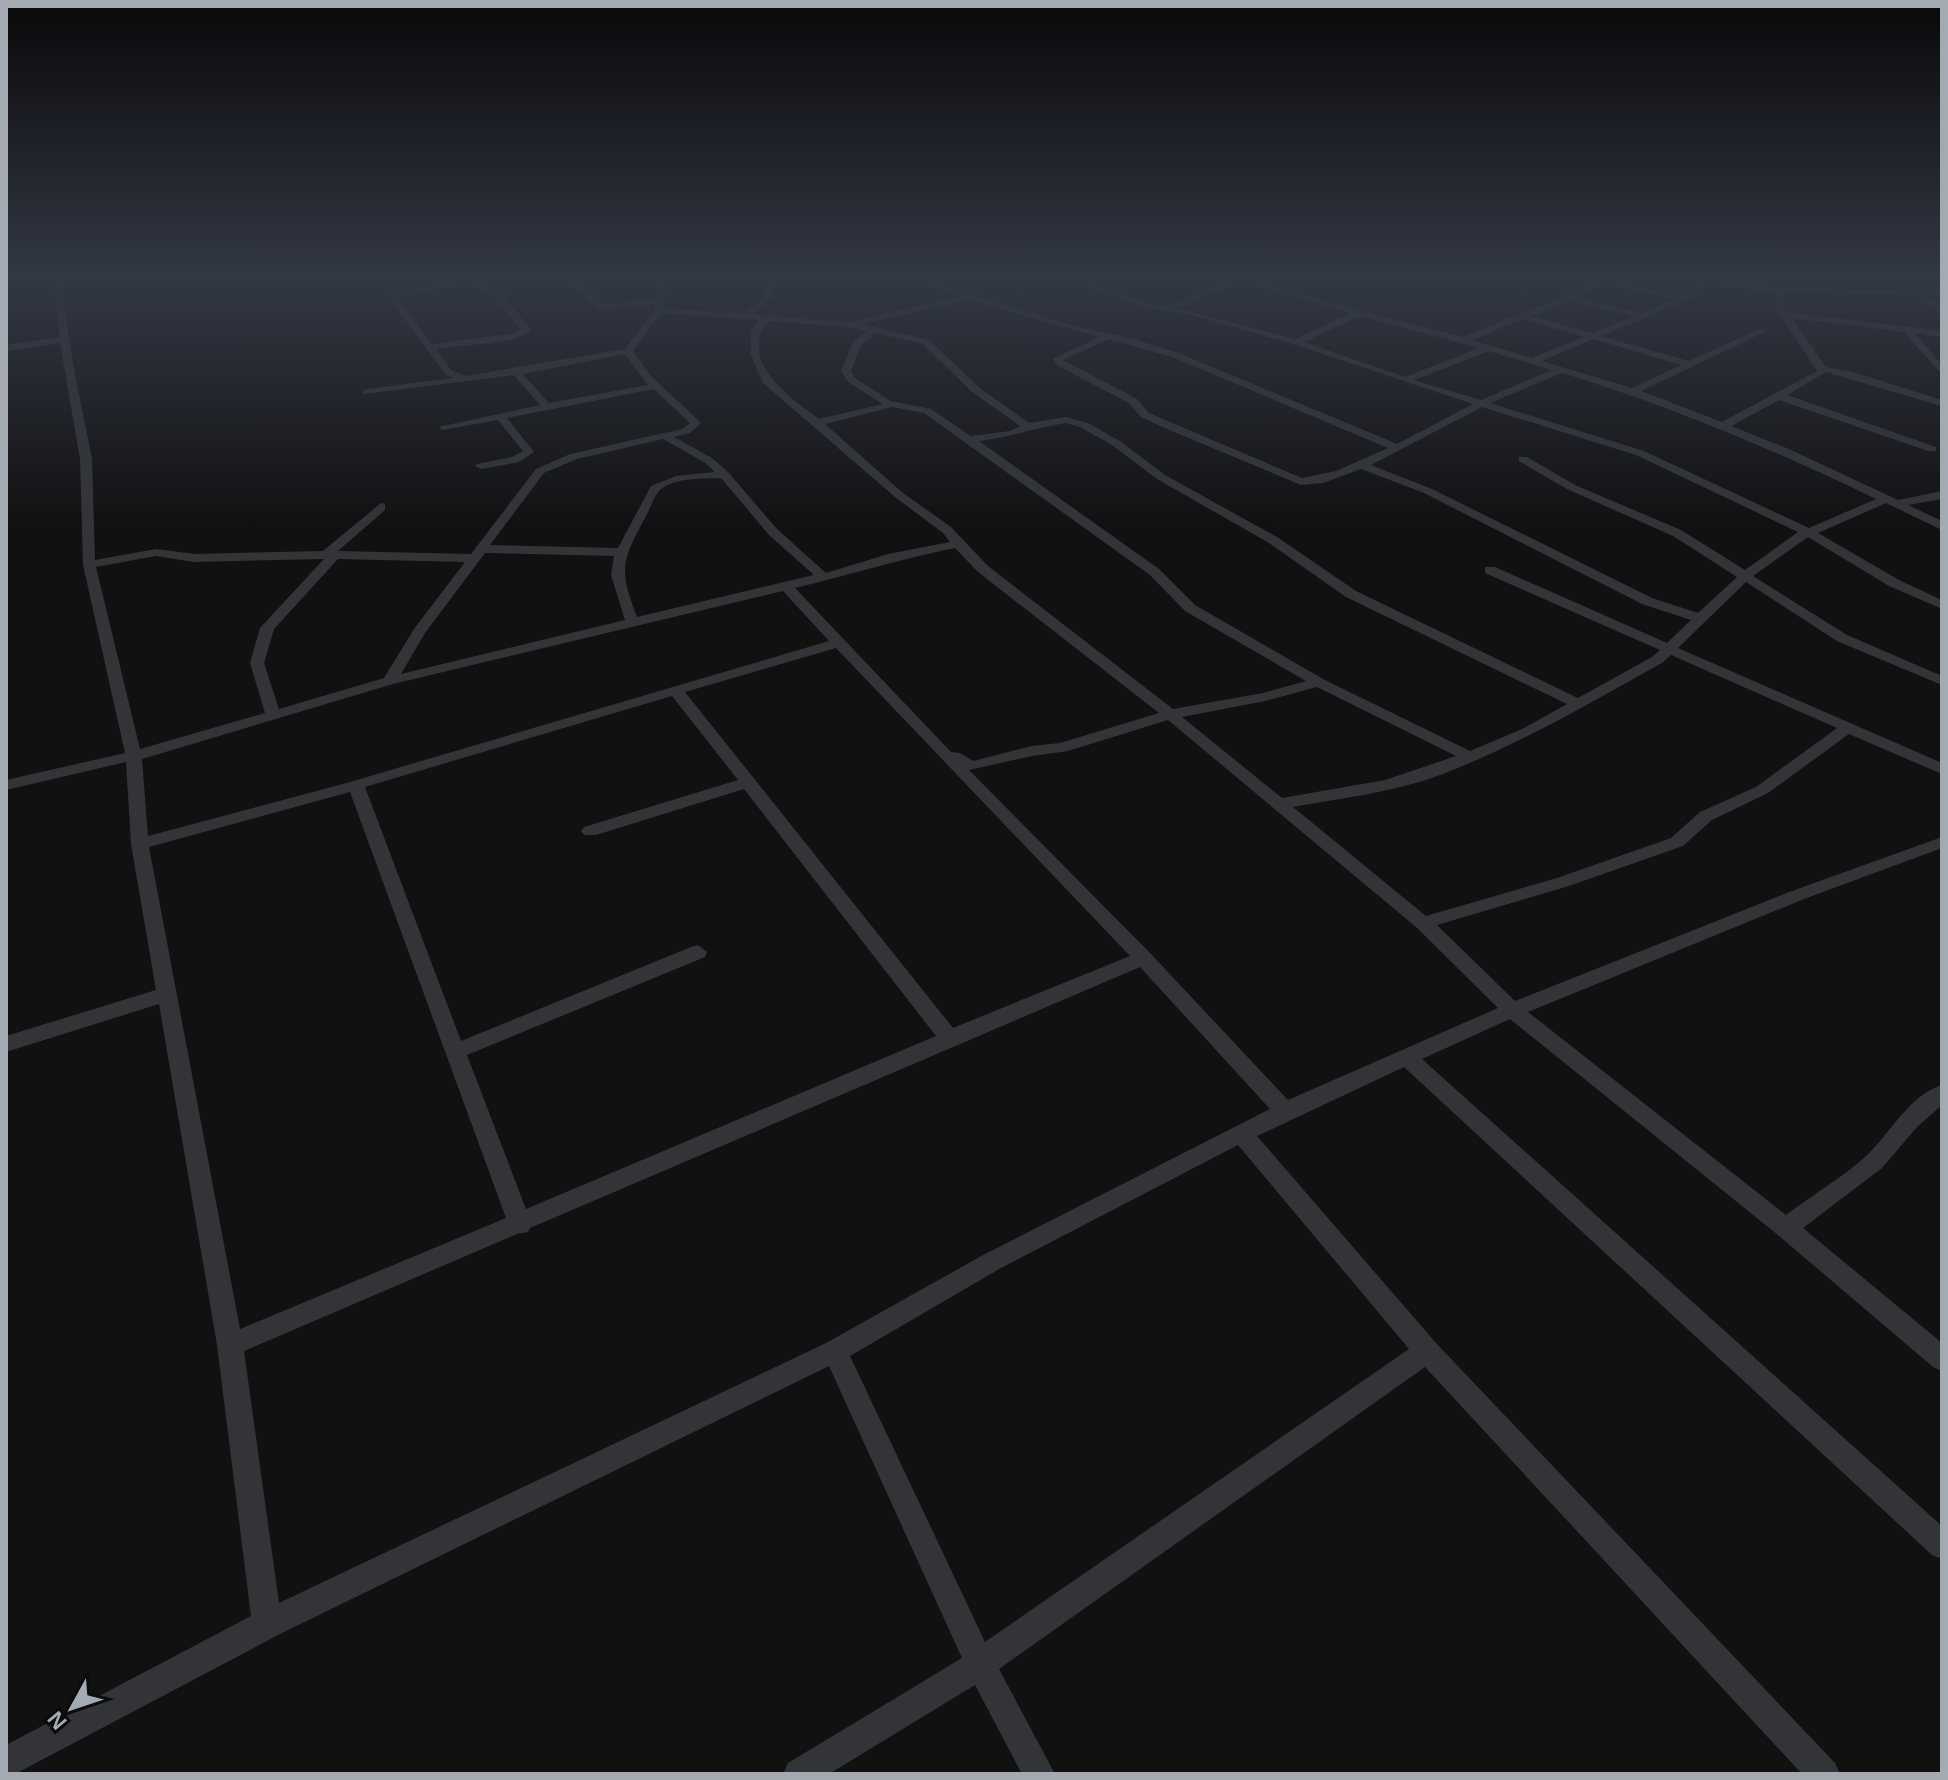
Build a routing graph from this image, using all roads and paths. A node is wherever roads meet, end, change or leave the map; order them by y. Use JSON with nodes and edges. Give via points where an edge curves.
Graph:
{"nodes":[{"id":1,"x":69,"y":359,"type":"edge"},
{"id":2,"x":438,"y":359,"type":"edge"},
{"id":3,"x":585,"y":359,"type":"edge"},
{"id":4,"x":629,"y":359,"type":"edge"},
{"id":5,"x":758,"y":359,"type":"edge"},
{"id":6,"x":851,"y":359,"type":"edge"},
{"id":7,"x":944,"y":359,"type":"edge"},
{"id":8,"x":1058,"y":359,"type":"edge"},
{"id":9,"x":1185,"y":359,"type":"edge"},
{"id":10,"x":1345,"y":359,"type":"edge"},
{"id":11,"x":1459,"y":359,"type":"edge"},
{"id":12,"x":1532,"y":359,"type":"edge"},
{"id":13,"x":1670,"y":359,"type":"edge"},
{"id":14,"x":1703,"y":359,"type":"edge"},
{"id":15,"x":1816,"y":359,"type":"edge"},
{"id":16,"x":1931,"y":359,"type":"edge"},
{"id":17,"x":1535,"y":360,"type":"joint"},
{"id":18,"x":1691,"y":365,"type":"junction"},
{"id":19,"x":1939,"y":368,"type":"dead end"},
{"id":20,"x":1563,"y":369,"type":"junction"},
{"id":21,"x":1823,"y":369,"type":"junction"},
{"id":22,"x":516,"y":372,"type":"junction"},
{"id":23,"x":466,"y":379,"type":"junction"},
{"id":24,"x":1405,"y":380,"type":"junction"},
{"id":25,"x":656,"y":386,"type":"junction"},
{"id":26,"x":1633,"y":391,"type":"junction"},
{"id":27,"x":367,"y":392,"type":"dead end"},
{"id":28,"x":1779,"y":396,"type":"junction"},
{"id":29,"x":888,"y":403,"type":"junction"},
{"id":30,"x":1942,"y":403,"type":"edge"},
{"id":31,"x":1481,"y":404,"type":"junction"},
{"id":32,"x":547,"y":407,"type":"junction"},
{"id":33,"x":501,"y":417,"type":"junction"},
{"id":34,"x":817,"y":423,"type":"junction"},
{"id":35,"x":1027,"y":426,"type":"junction"},
{"id":36,"x":1723,"y":426,"type":"junction"},
{"id":37,"x":443,"y":427,"type":"dead end"},
{"id":38,"x":665,"y":436,"type":"junction"},
{"id":39,"x":969,"y":439,"type":"junction"},
{"id":40,"x":1395,"y":447,"type":"junction"},
{"id":41,"x":1932,"y":449,"type":"dead end"},
{"id":42,"x":1523,"y":459,"type":"dead end"},
{"id":43,"x":481,"y":466,"type":"dead end"},
{"id":44,"x":1363,"y":466,"type":"junction"},
{"id":45,"x":724,"y":474,"type":"junction"},
{"id":46,"x":1942,"y":495,"type":"edge"},
{"id":47,"x":1892,"y":501,"type":"junction"},
{"id":48,"x":381,"y":507,"type":"dead end"},
{"id":49,"x":1942,"y":526,"type":"edge"},
{"id":50,"x":1806,"y":531,"type":"junction"},
{"id":51,"x":958,"y":544,"type":"junction"},
{"id":52,"x":620,"y":552,"type":"junction"},
{"id":53,"x":476,"y":554,"type":"junction"},
{"id":54,"x":330,"y":555,"type":"junction"},
{"id":55,"x":89,"y":565,"type":"junction"},
{"id":56,"x":1490,"y":570,"type":"dead end"},
{"id":57,"x":823,"y":577,"type":"junction"},
{"id":58,"x":1744,"y":577,"type":"junction"},
{"id":59,"x":786,"y":586,"type":"junction"},
{"id":60,"x":1942,"y":605,"type":"edge"},
{"id":61,"x":1700,"y":618,"type":"junction"},
{"id":62,"x":633,"y":624,"type":"junction"},
{"id":63,"x":840,"y":642,"type":"junction"},
{"id":64,"x":1668,"y":649,"type":"junction"},
{"id":65,"x":389,"y":681,"type":"junction"},
{"id":66,"x":1942,"y":681,"type":"edge"},
{"id":67,"x":1318,"y":682,"type":"junction"},
{"id":68,"x":676,"y":691,"type":"junction"},
{"id":69,"x":1575,"y":703,"type":"junction"},
{"id":70,"x":1171,"y":714,"type":"junction"},
{"id":71,"x":273,"y":715,"type":"junction"},
{"id":72,"x":1849,"y":727,"type":"junction"},
{"id":73,"x":941,"y":749,"type":"junction"},
{"id":74,"x":134,"y":756,"type":"junction"},
{"id":75,"x":1468,"y":756,"type":"junction"},
{"id":76,"x":1942,"y":769,"type":"edge"},
{"id":77,"x":746,"y":783,"type":"junction"},
{"id":78,"x":6,"y":785,"type":"edge"},
{"id":79,"x":356,"y":785,"type":"junction"},
{"id":80,"x":1279,"y":804,"type":"junction"},
{"id":81,"x":590,"y":831,"type":"dead end"},
{"id":82,"x":1942,"y":842,"type":"edge"},
{"id":83,"x":140,"y":844,"type":"junction"},
{"id":84,"x":1423,"y":923,"type":"junction"},
{"id":85,"x":698,"y":952,"type":"dead end"},
{"id":86,"x":1143,"y":958,"type":"junction"},
{"id":87,"x":168,"y":994,"type":"junction"},
{"id":88,"x":1512,"y":1010,"type":"junction"},
{"id":89,"x":948,"y":1037,"type":"junction"},
{"id":90,"x":6,"y":1044,"type":"edge"},
{"id":91,"x":454,"y":1052,"type":"junction"},
{"id":92,"x":1406,"y":1057,"type":"junction"},
{"id":93,"x":1942,"y":1093,"type":"edge"},
{"id":94,"x":1285,"y":1111,"type":"junction"},
{"id":95,"x":1242,"y":1134,"type":"junction"},
{"id":96,"x":520,"y":1225,"type":"junction"},
{"id":97,"x":1786,"y":1228,"type":"junction"},
{"id":98,"x":230,"y":1345,"type":"junction"},
{"id":99,"x":835,"y":1351,"type":"junction"},
{"id":100,"x":1427,"y":1351,"type":"junction"},
{"id":101,"x":1942,"y":1359,"type":"edge"},
{"id":102,"x":1942,"y":1545,"type":"edge"},
{"id":103,"x":267,"y":1624,"type":"junction"},
{"id":104,"x":980,"y":1664,"type":"junction"},
{"id":105,"x":6,"y":1762,"type":"edge"},
{"id":106,"x":799,"y":1774,"type":"edge"},
{"id":107,"x":1039,"y":1774,"type":"edge"},
{"id":108,"x":1824,"y":1774,"type":"edge"}],
"edges":[{"from":1,"to":55,"type":"street","via":[[86,459]]},
{"from":2,"to":23,"type":"street","via":[[449,373]]},
{"from":3,"to":22,"type":"street"},
{"from":4,"to":25,"type":"street"},
{"from":5,"to":34,"type":"street","via":[[766,381]]},
{"from":6,"to":29,"type":"street","via":[[846,371],[851,380]]},
{"from":7,"to":35,"type":"street"},
{"from":8,"to":44,"type":"street","via":[[1133,401],[1145,415],[1301,482]]},
{"from":9,"to":40,"type":"street"},
{"from":10,"to":24,"type":"street"},
{"from":11,"to":24,"type":"street"},
{"from":12,"to":17,"type":"street"},
{"from":13,"to":18,"type":"street"},
{"from":14,"to":18,"type":"street"},
{"from":15,"to":21,"type":"street"},
{"from":16,"to":19,"type":"street"},
{"from":17,"to":20,"type":"street"},
{"from":18,"to":26,"type":"street"},
{"from":20,"to":26,"type":"street"},
{"from":20,"to":31,"type":"street"},
{"from":21,"to":28,"type":"street"},
{"from":21,"to":30,"type":"street"},
{"from":22,"to":23,"type":"street"},
{"from":22,"to":32,"type":"street"},
{"from":23,"to":27,"type":"street"},
{"from":24,"to":31,"type":"street"},
{"from":25,"to":32,"type":"street"},
{"from":25,"to":38,"type":"street","via":[[696,423]]},
{"from":26,"to":36,"type":"street"},
{"from":28,"to":36,"type":"street"},
{"from":28,"to":41,"type":"street"},
{"from":29,"to":34,"type":"street"},
{"from":29,"to":39,"type":"street","via":[[927,411]]},
{"from":31,"to":40,"type":"street"},
{"from":31,"to":50,"type":"street","via":[[1640,453]]},
{"from":32,"to":33,"type":"street"},
{"from":33,"to":37,"type":"street"},
{"from":33,"to":43,"type":"street","via":[[529,452]]},
{"from":34,"to":51,"type":"street"},
{"from":35,"to":39,"type":"street","via":[[1013,434]]},
{"from":35,"to":69,"type":"street","via":[[1066,420],[1097,431],[1161,477],[1273,540],[1351,594]]},
{"from":36,"to":47,"type":"street"},
{"from":38,"to":45,"type":"street"},
{"from":38,"to":53,"type":"street","via":[[549,465],[533,478]]},
{"from":39,"to":67,"type":"street","via":[[1158,576],[1190,608]]},
{"from":40,"to":44,"type":"street"},
{"from":42,"to":58,"type":"street","via":[[1571,487],[1677,533]]},
{"from":44,"to":61,"type":"street","via":[[1428,491],[1647,601]]},
{"from":45,"to":52,"type":"street","via":[[659,484]]},
{"from":45,"to":57,"type":"street","via":[[773,532]]},
{"from":46,"to":47,"type":"street"},
{"from":47,"to":49,"type":"street"},
{"from":47,"to":50,"type":"street"},
{"from":48,"to":54,"type":"street"},
{"from":50,"to":58,"type":"street"},
{"from":50,"to":60,"type":"street"},
{"from":51,"to":57,"type":"street"},
{"from":51,"to":70,"type":"street"},
{"from":52,"to":53,"type":"street"},
{"from":52,"to":62,"type":"street","via":[[617,575]]},
{"from":53,"to":54,"type":"street"},
{"from":53,"to":65,"type":"street"},
{"from":54,"to":55,"type":"street","via":[[194,558],[179,551]]},
{"from":54,"to":71,"type":"street","via":[[267,628],[257,663]]},
{"from":55,"to":74,"type":"street"},
{"from":56,"to":64,"type":"street"},
{"from":57,"to":59,"type":"street"},
{"from":58,"to":61,"type":"street"},
{"from":58,"to":66,"type":"street","via":[[1842,638]]},
{"from":59,"to":62,"type":"street"},
{"from":59,"to":63,"type":"street"},
{"from":61,"to":64,"type":"street"},
{"from":62,"to":65,"type":"street"},
{"from":63,"to":68,"type":"street"},
{"from":63,"to":73,"type":"street"},
{"from":64,"to":69,"type":"street"},
{"from":64,"to":72,"type":"street"},
{"from":65,"to":71,"type":"street"},
{"from":67,"to":70,"type":"street"},
{"from":67,"to":75,"type":"street"},
{"from":68,"to":77,"type":"street"},
{"from":68,"to":79,"type":"street"},
{"from":69,"to":75,"type":"street","via":[[1527,732]]},
{"from":70,"to":73,"type":"street","via":[[1062,748],[971,766]]},
{"from":70,"to":80,"type":"street"},
{"from":71,"to":74,"type":"street"},
{"from":72,"to":76,"type":"street"},
{"from":72,"to":84,"type":"street","via":[[1762,790],[1706,816],[1677,842]]},
{"from":73,"to":86,"type":"street"},
{"from":74,"to":78,"type":"street"},
{"from":74,"to":83,"type":"street"},
{"from":75,"to":80,"type":"street","via":[[1387,785]]},
{"from":77,"to":81,"type":"street"},
{"from":77,"to":89,"type":"street"},
{"from":79,"to":83,"type":"street"},
{"from":79,"to":91,"type":"street"},
{"from":80,"to":84,"type":"street"},
{"from":82,"to":88,"type":"street"},
{"from":83,"to":87,"type":"street"},
{"from":84,"to":88,"type":"street"},
{"from":85,"to":91,"type":"street"},
{"from":86,"to":89,"type":"street"},
{"from":86,"to":94,"type":"street"},
{"from":87,"to":90,"type":"street"},
{"from":87,"to":98,"type":"street"},
{"from":88,"to":92,"type":"street"},
{"from":88,"to":97,"type":"street"},
{"from":89,"to":96,"type":"street"},
{"from":91,"to":96,"type":"street"},
{"from":92,"to":94,"type":"street"},
{"from":92,"to":102,"type":"street"},
{"from":93,"to":97,"type":"street","via":[[1874,1162]]},
{"from":94,"to":95,"type":"street"},
{"from":95,"to":99,"type":"street","via":[[993,1261]]},
{"from":95,"to":100,"type":"street"},
{"from":96,"to":98,"type":"street"},
{"from":97,"to":101,"type":"street"},
{"from":98,"to":103,"type":"street"},
{"from":99,"to":103,"type":"street"},
{"from":99,"to":104,"type":"street"},
{"from":100,"to":104,"type":"street"},
{"from":100,"to":108,"type":"street"},
{"from":103,"to":105,"type":"street"},
{"from":104,"to":106,"type":"street"},
{"from":104,"to":107,"type":"street"}]}
